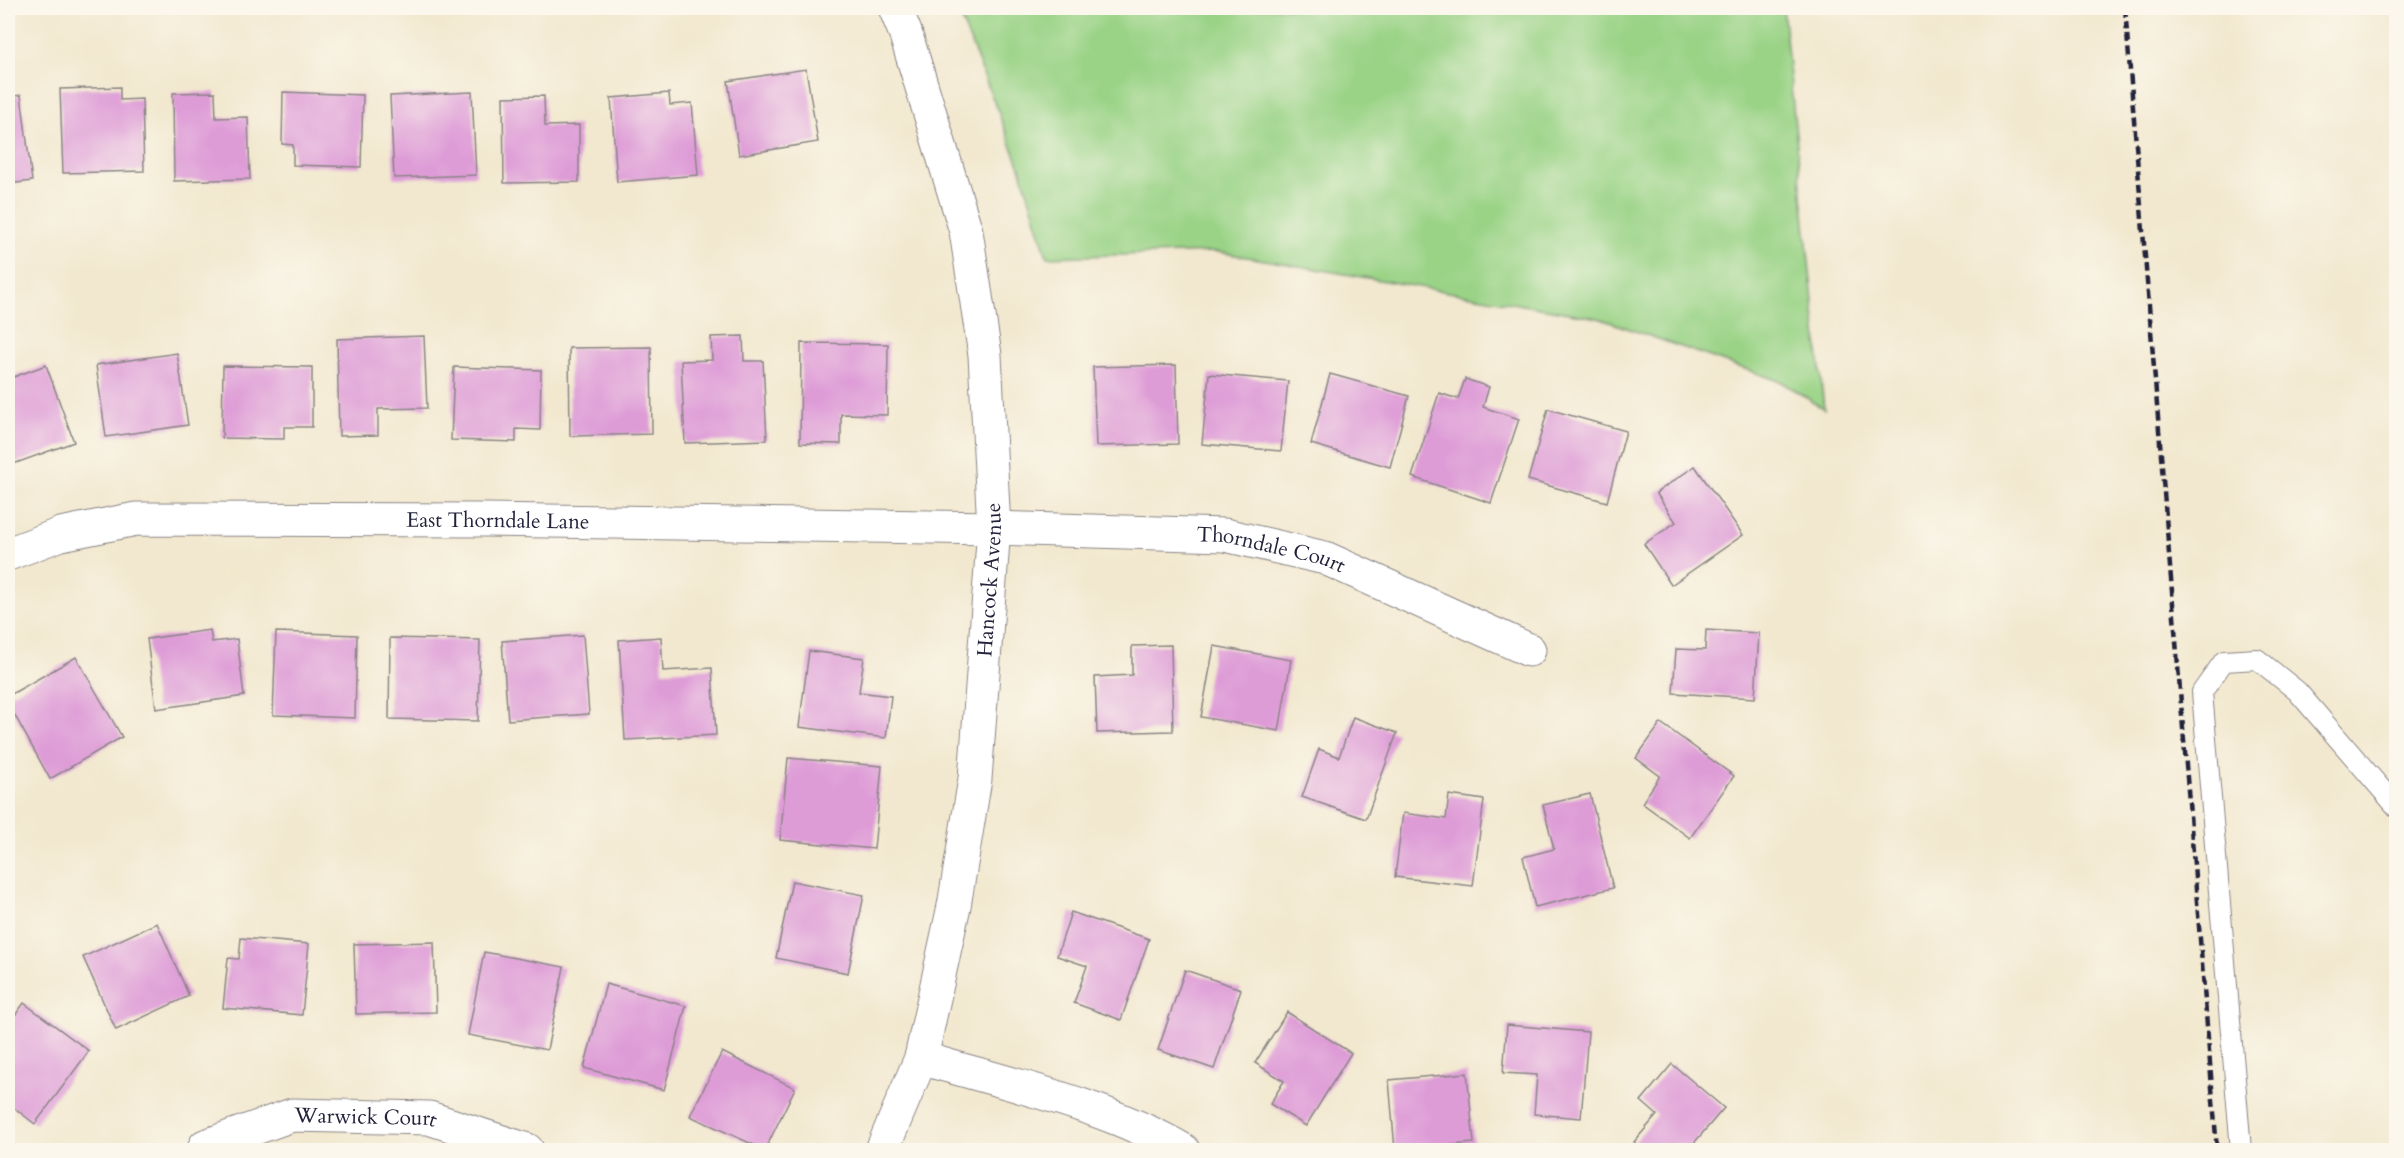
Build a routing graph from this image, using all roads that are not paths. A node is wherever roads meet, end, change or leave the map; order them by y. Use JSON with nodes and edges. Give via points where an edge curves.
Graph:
{"nodes":[{"id":1,"x":895,"y":8,"type":"edge"},
{"id":2,"x":994,"y":528,"type":"junction"},
{"id":3,"x":8,"y":554,"type":"edge"},
{"id":4,"x":1529,"y":650,"type":"dead end"},
{"id":5,"x":2397,"y":806,"type":"edge"},
{"id":6,"x":921,"y":1058,"type":"junction"},
{"id":7,"x":205,"y":1146,"type":"dead end"},
{"id":8,"x":527,"y":1150,"type":"edge"},
{"id":9,"x":882,"y":1150,"type":"edge"},
{"id":10,"x":1183,"y":1150,"type":"edge"},
{"id":11,"x":2241,"y":1150,"type":"edge"}],
"edges":[{"from":1,"to":2,"type":"street","name":"Hancock Avenue","via":[[966,231],[985,355]]},
{"from":2,"to":3,"type":"street","name":"East Thorndale Lane","via":[[136,519],[61,534]]},
{"from":2,"to":4,"type":"street","name":"Thorndale Court","via":[[1225,535],[1325,558]]},
{"from":2,"to":6,"type":"street","name":"Hancock Avenue","via":[[975,779],[954,906]]},
{"from":5,"to":11,"type":"lane","via":[[2297,691],[2257,659],[2224,661],[2202,692]]},
{"from":6,"to":9,"type":"street","name":"Hancock Avenue"},
{"from":6,"to":10,"type":"street","via":[[1071,1102]]},
{"from":7,"to":8,"type":"street","name":"Warwick Court","via":[[292,1115],[429,1118]]}]}
